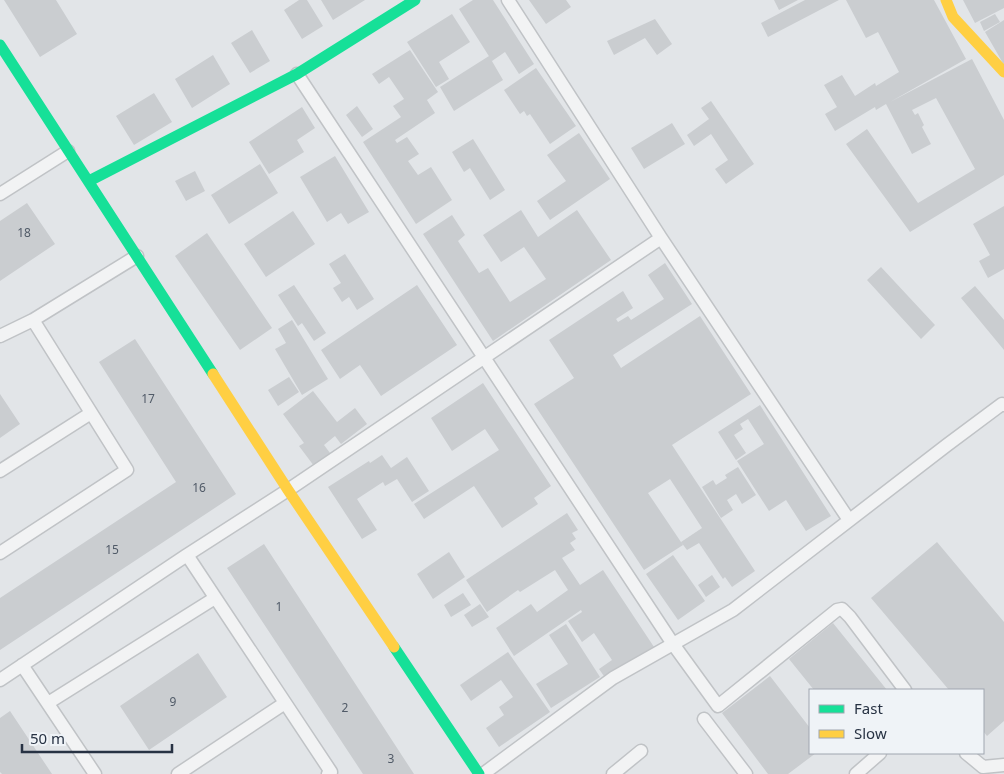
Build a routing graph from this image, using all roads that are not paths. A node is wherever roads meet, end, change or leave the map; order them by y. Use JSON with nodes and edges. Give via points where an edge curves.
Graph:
{"nodes":[{"id":1,"x":415,"y":0,"type":"edge"},
{"id":2,"x":508,"y":0,"type":"edge"},
{"id":3,"x":946,"y":0,"type":"edge"},
{"id":4,"x":0,"y":45,"type":"edge"},
{"id":5,"x":1004,"y":72,"type":"edge"},
{"id":6,"x":297,"y":74,"type":"junction"},
{"id":7,"x":68,"y":151,"type":"junction"},
{"id":8,"x":89,"y":181,"type":"junction"},
{"id":9,"x":0,"y":194,"type":"edge"},
{"id":10,"x":661,"y":238,"type":"junction"},
{"id":11,"x":137,"y":256,"type":"junction"},
{"id":12,"x":32,"y":320,"type":"junction"},
{"id":13,"x":0,"y":336,"type":"edge"},
{"id":14,"x":484,"y":358,"type":"junction"},
{"id":15,"x":1004,"y":405,"type":"edge"},
{"id":16,"x":91,"y":413,"type":"junction"},
{"id":17,"x":0,"y":471,"type":"edge"},
{"id":18,"x":288,"y":490,"type":"junction"},
{"id":19,"x":849,"y":520,"type":"junction"},
{"id":20,"x":0,"y":553,"type":"edge"},
{"id":21,"x":187,"y":555,"type":"junction"},
{"id":22,"x":215,"y":598,"type":"junction"},
{"id":23,"x":673,"y":644,"type":"junction"},
{"id":24,"x":22,"y":665,"type":"junction"},
{"id":25,"x":0,"y":680,"type":"edge"},
{"id":26,"x":904,"y":689,"type":"edge"},
{"id":27,"x":285,"y":702,"type":"junction"},
{"id":28,"x":48,"y":703,"type":"junction"},
{"id":29,"x":704,"y":719,"type":"dead end"},
{"id":30,"x":641,"y":751,"type":"dead end"},
{"id":31,"x":879,"y":754,"type":"edge"},
{"id":32,"x":967,"y":754,"type":"edge"},
{"id":33,"x":1004,"y":764,"type":"edge"},
{"id":34,"x":95,"y":774,"type":"edge"},
{"id":35,"x":178,"y":774,"type":"edge"},
{"id":36,"x":328,"y":774,"type":"edge"},
{"id":37,"x":479,"y":774,"type":"edge"},
{"id":38,"x":483,"y":774,"type":"edge"},
{"id":39,"x":613,"y":774,"type":"edge"},
{"id":40,"x":746,"y":774,"type":"edge"},
{"id":41,"x":856,"y":774,"type":"edge"}],
"edges":[{"from":1,"to":6,"type":"street"},
{"from":2,"to":10,"type":"lane"},
{"from":3,"to":5,"type":"street","via":[[953,17]]},
{"from":4,"to":7,"type":"street"},
{"from":6,"to":8,"type":"street"},
{"from":6,"to":14,"type":"lane"},
{"from":7,"to":8,"type":"street"},
{"from":7,"to":9,"type":"lane"},
{"from":8,"to":11,"type":"street"},
{"from":10,"to":14,"type":"lane"},
{"from":10,"to":19,"type":"lane"},
{"from":11,"to":12,"type":"lane"},
{"from":11,"to":18,"type":"street"},
{"from":12,"to":13,"type":"lane"},
{"from":12,"to":16,"type":"lane"},
{"from":14,"to":18,"type":"lane"},
{"from":14,"to":23,"type":"lane"},
{"from":15,"to":19,"type":"lane"},
{"from":16,"to":17,"type":"lane"},
{"from":16,"to":20,"type":"lane","via":[[127,470]]},
{"from":18,"to":21,"type":"lane"},
{"from":18,"to":37,"type":"street"},
{"from":19,"to":23,"type":"lane","via":[[733,610]]},
{"from":21,"to":22,"type":"lane"},
{"from":21,"to":24,"type":"lane"},
{"from":22,"to":27,"type":"lane"},
{"from":22,"to":28,"type":"lane"},
{"from":23,"to":26,"type":"lane","via":[[718,706],[842,609]]},
{"from":23,"to":38,"type":"lane","via":[[613,678]]},
{"from":24,"to":25,"type":"lane"},
{"from":24,"to":28,"type":"lane"},
{"from":27,"to":35,"type":"lane"},
{"from":27,"to":36,"type":"lane","via":[[331,772]]},
{"from":28,"to":34,"type":"lane"},
{"from":29,"to":40,"type":"lane"},
{"from":30,"to":39,"type":"lane"},
{"from":31,"to":41,"type":"lane"},
{"from":32,"to":33,"type":"lane","via":[[983,767]]}]}
